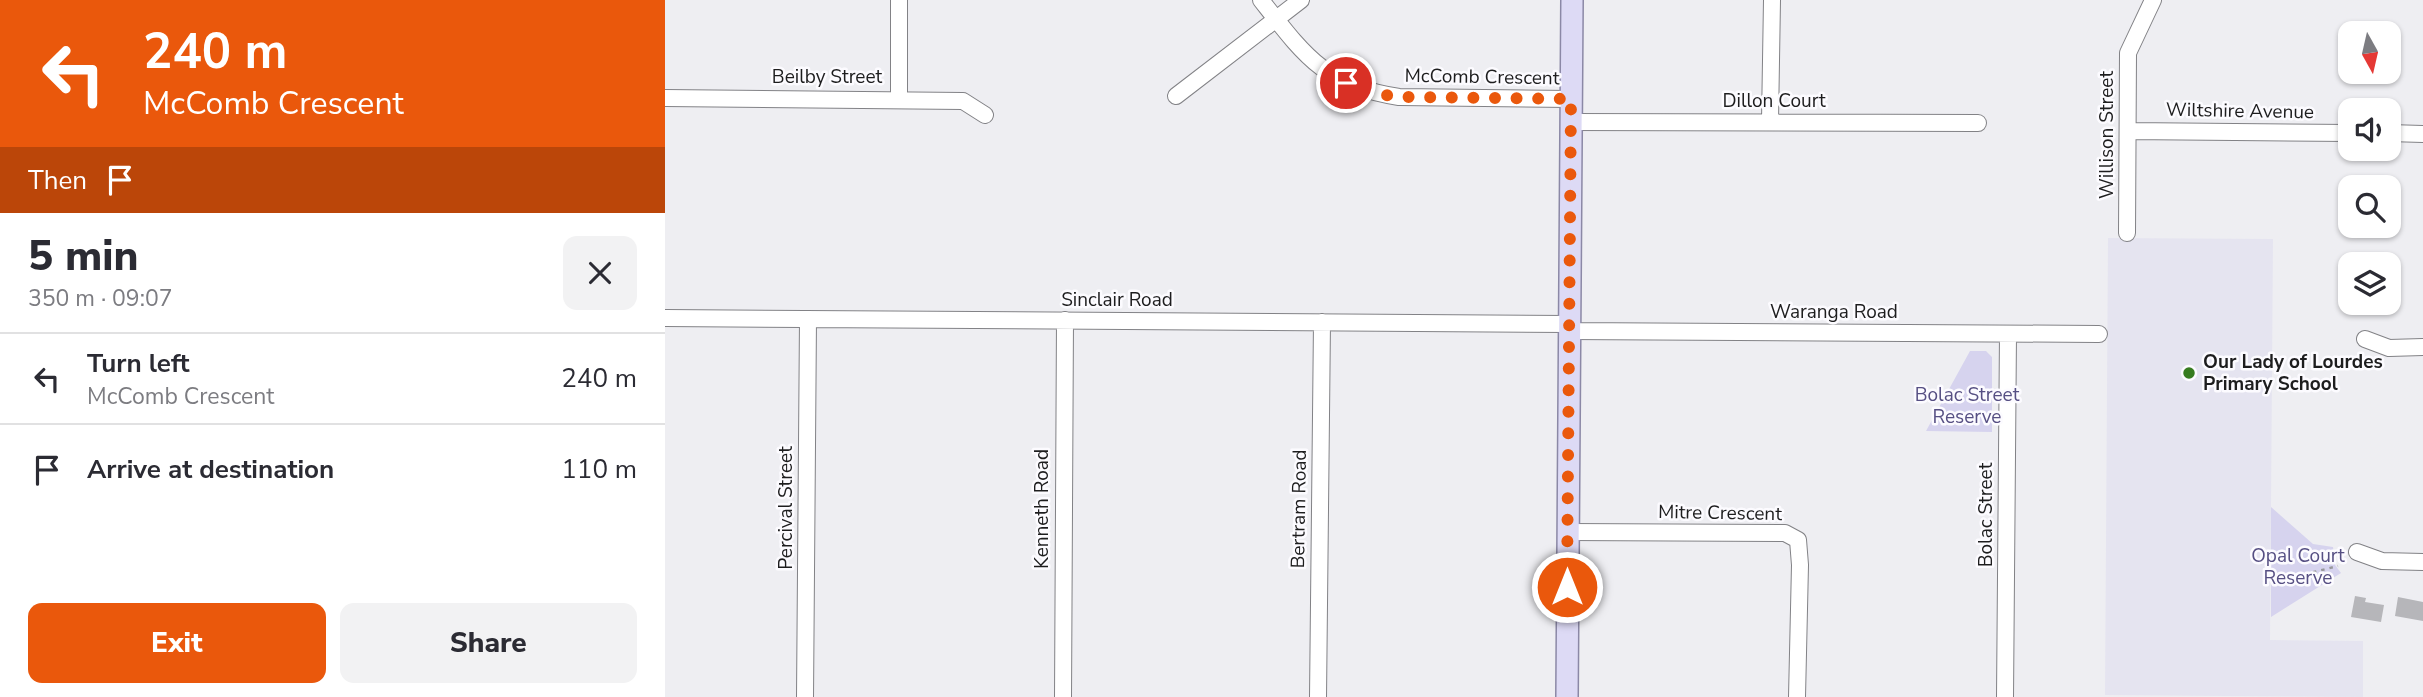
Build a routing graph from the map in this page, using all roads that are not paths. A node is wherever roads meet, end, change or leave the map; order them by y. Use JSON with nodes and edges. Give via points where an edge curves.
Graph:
{"nodes":[{"id":1,"x":899,"y":0,"type":"edge"},
{"id":2,"x":1261,"y":0,"type":"edge"},
{"id":3,"x":1301,"y":0,"type":"edge"},
{"id":4,"x":1572,"y":0,"type":"edge"},
{"id":5,"x":1772,"y":0,"type":"edge"},
{"id":6,"x":2153,"y":0,"type":"edge"},
{"id":7,"x":1276,"y":20,"type":"junction"},
{"id":8,"x":1176,"y":96,"type":"dead end"},
{"id":9,"x":665,"y":98,"type":"edge"},
{"id":10,"x":899,"y":99,"type":"junction"},
{"id":11,"x":1571,"y":99,"type":"junction"},
{"id":12,"x":985,"y":115,"type":"dead end"},
{"id":13,"x":1770,"y":121,"type":"junction"},
{"id":14,"x":1571,"y":122,"type":"junction"},
{"id":15,"x":1977,"y":123,"type":"dead end"},
{"id":16,"x":2128,"y":131,"type":"junction"},
{"id":17,"x":2338,"y":133,"type":"edge"},
{"id":18,"x":2401,"y":134,"type":"edge"},
{"id":19,"x":2423,"y":134,"type":"edge"},
{"id":20,"x":2127,"y":233,"type":"dead end"},
{"id":21,"x":665,"y":318,"type":"edge"},
{"id":22,"x":809,"y":319,"type":"junction"},
{"id":23,"x":1065,"y":320,"type":"junction"},
{"id":24,"x":1322,"y":322,"type":"junction"},
{"id":25,"x":1569,"y":327,"type":"junction"},
{"id":26,"x":2008,"y":334,"type":"junction"},
{"id":27,"x":2099,"y":334,"type":"dead end"},
{"id":28,"x":2365,"y":339,"type":"dead end"},
{"id":29,"x":2423,"y":347,"type":"edge"},
{"id":30,"x":1567,"y":532,"type":"junction"},
{"id":31,"x":2357,"y":552,"type":"dead end"},
{"id":32,"x":2423,"y":562,"type":"edge"},
{"id":33,"x":805,"y":697,"type":"edge"},
{"id":34,"x":1063,"y":697,"type":"edge"},
{"id":35,"x":1318,"y":697,"type":"edge"},
{"id":36,"x":1567,"y":697,"type":"edge"},
{"id":37,"x":1797,"y":697,"type":"edge"},
{"id":38,"x":2005,"y":697,"type":"edge"}],
"edges":[{"from":1,"to":10,"type":"street"},
{"from":2,"to":7,"type":"street","name":"McComb Crescent"},
{"from":3,"to":7,"type":"street"},
{"from":4,"to":11,"type":"main road"},
{"from":5,"to":13,"type":"street"},
{"from":6,"to":16,"type":"street","name":"Willison Street","via":[[2128,53]]},
{"from":7,"to":8,"type":"street"},
{"from":7,"to":11,"type":"street","name":"McComb Crescent","via":[[1314,63],[1371,93]]},
{"from":9,"to":10,"type":"street","name":"Beilby Street"},
{"from":10,"to":12,"type":"street","name":"Beilby Street","via":[[963,101]]},
{"from":11,"to":14,"type":"main road"},
{"from":13,"to":14,"type":"street","name":"Dillon Court"},
{"from":13,"to":15,"type":"street","name":"Dillon Court"},
{"from":14,"to":25,"type":"main road"},
{"from":16,"to":17,"type":"street","name":"Wiltshire Avenue"},
{"from":16,"to":20,"type":"street","name":"Willison Street"},
{"from":18,"to":19,"type":"street"},
{"from":21,"to":22,"type":"street","name":"Sinclair Road"},
{"from":22,"to":23,"type":"street","name":"Sinclair Road"},
{"from":22,"to":33,"type":"street","name":"Percival Street"},
{"from":23,"to":24,"type":"street","name":"Sinclair Road"},
{"from":23,"to":34,"type":"street","name":"Kenneth Road"},
{"from":24,"to":25,"type":"street","name":"Sinclair Road"},
{"from":24,"to":35,"type":"street","name":"Bertram Road"},
{"from":25,"to":26,"type":"street","name":"Waranga Road"},
{"from":25,"to":30,"type":"main road"},
{"from":26,"to":27,"type":"street","name":"Waranga Road"},
{"from":26,"to":38,"type":"street","name":"Bolac Street"},
{"from":28,"to":29,"type":"street","via":[[2389,348]]},
{"from":30,"to":36,"type":"main road"},
{"from":30,"to":37,"type":"street","name":"Mitre Crescent","via":[[1784,533],[1798,540]]},
{"from":31,"to":32,"type":"street","via":[[2382,561]]}]}
